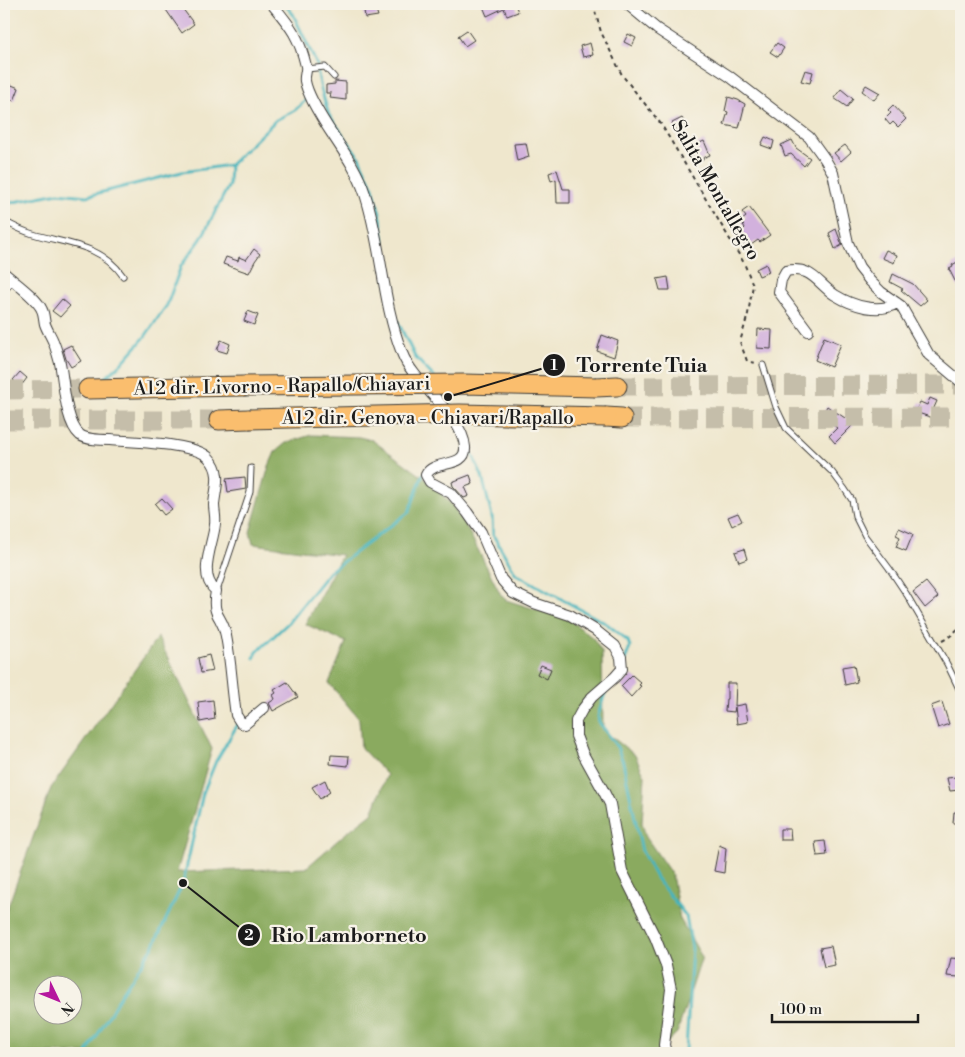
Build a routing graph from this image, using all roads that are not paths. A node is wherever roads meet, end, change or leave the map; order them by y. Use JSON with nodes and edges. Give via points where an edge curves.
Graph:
{"nodes":[{"id":1,"x":272,"y":4,"type":"edge"},
{"id":2,"x":627,"y":4,"type":"edge"},
{"id":3,"x":307,"y":69,"type":"junction"},
{"id":4,"x":334,"y":77,"type":"dead end"},
{"id":5,"x":4,"y":221,"type":"edge"},
{"id":6,"x":123,"y":276,"type":"dead end"},
{"id":7,"x":6,"y":280,"type":"edge"},
{"id":8,"x":898,"y":304,"type":"junction"},
{"id":9,"x":808,"y":331,"type":"dead end"},
{"id":10,"x":763,"y":365,"type":"road end"},
{"id":11,"x":961,"y":382,"type":"edge"},
{"id":12,"x":617,"y":386,"type":"tunnel mouth"},
{"id":13,"x":88,"y":389,"type":"tunnel mouth"},
{"id":14,"x":614,"y":418,"type":"tunnel mouth"},
{"id":15,"x":219,"y":420,"type":"tunnel mouth"},
{"id":16,"x":251,"y":468,"type":"dead end"},
{"id":17,"x":216,"y":592,"type":"junction"},
{"id":18,"x":961,"y":693,"type":"edge"},
{"id":19,"x":264,"y":708,"type":"dead end"},
{"id":20,"x":666,"y":1053,"type":"edge"}],
"edges":[{"from":1,"to":3,"type":"street","via":[[297,36]]},
{"from":2,"to":8,"type":"street","via":[[657,29],[730,76],[808,138],[833,173],[848,243],[859,266],[881,292]]},
{"from":3,"to":4,"type":"lane","via":[[325,67]]},
{"from":3,"to":20,"type":"street","via":[[305,80],[313,102],[358,175],[365,194],[375,229],[388,307],[402,354],[427,390],[458,425],[465,447],[458,460],[428,469],[426,474],[430,482],[452,493],[467,512],[481,532],[502,579],[513,593],[570,615],[595,630],[615,646],[621,658],[622,669],[592,697],[576,721],[576,736],[610,804],[622,871],[666,965],[671,989],[664,1045]]},
{"from":5,"to":6,"type":"lane","via":[[32,234],[68,242],[103,256]]},
{"from":7,"to":17,"type":"street","via":[[42,309],[45,325],[54,342],[74,428],[82,436],[165,444],[192,449],[209,458],[218,479],[207,568],[210,586]]},
{"from":8,"to":9,"type":"street","via":[[880,310],[859,306],[835,295],[803,270],[786,271],[779,292]]},
{"from":8,"to":11,"type":"street","via":[[928,355]]},
{"from":10,"to":18,"type":"lane","via":[[776,408],[786,428],[832,472],[852,500],[855,516],[865,536],[889,568],[948,664]]},
{"from":12,"to":13,"type":"highway","name":"A12 dir. Livorno - Rapallo/Chiavari","bridge":true,"via":[[464,384]]},
{"from":14,"to":15,"type":"highway","name":"A12 dir. Genova - Chiavari/Rapallo","bridge":true,"via":[[460,414]]},
{"from":16,"to":17,"type":"lane","via":[[250,492]]},
{"from":17,"to":19,"type":"street","via":[[214,605],[226,634],[236,715],[245,724]]}]}
